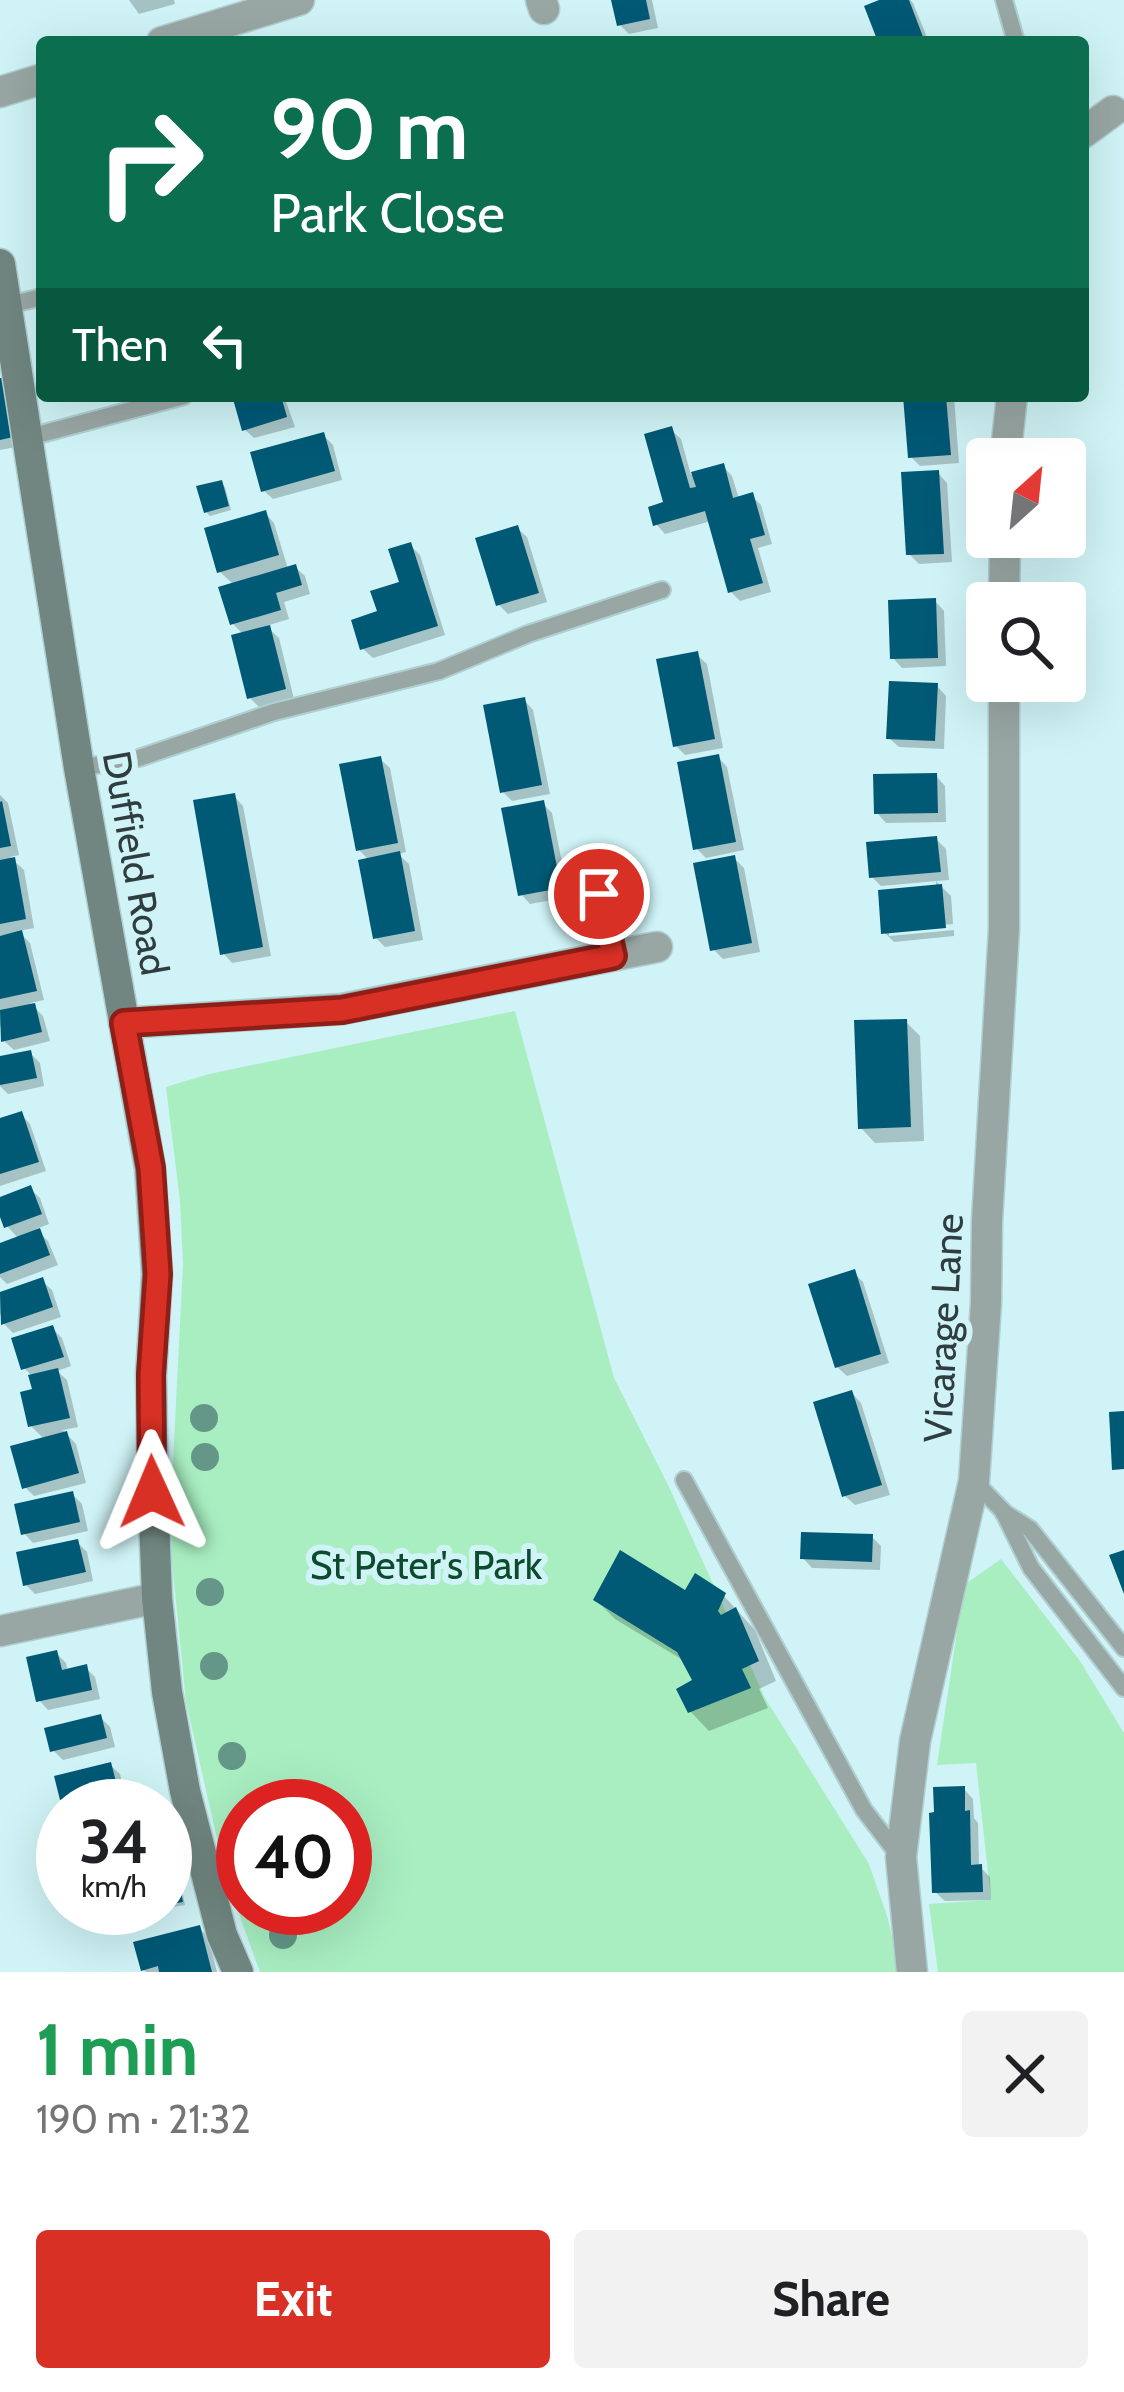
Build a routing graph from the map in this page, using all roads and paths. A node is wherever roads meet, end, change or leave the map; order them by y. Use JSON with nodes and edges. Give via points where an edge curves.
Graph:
{"nodes":[{"id":1,"x":299,"y":0,"type":"edge"},
{"id":2,"x":1004,"y":0,"type":"edge"},
{"id":3,"x":182,"y":36,"type":"edge"},
{"id":4,"x":1014,"y":36,"type":"edge"},
{"id":5,"x":36,"y":81,"type":"edge"},
{"id":6,"x":0,"y":92,"type":"edge"},
{"id":7,"x":1113,"y":111,"type":"dead end"},
{"id":8,"x":1089,"y":129,"type":"edge"},
{"id":9,"x":0,"y":265,"type":"edge"},
{"id":10,"x":36,"y":298,"type":"edge"},
{"id":11,"x":5,"y":306,"type":"junction"},
{"id":12,"x":161,"y":402,"type":"edge"},
{"id":13,"x":1011,"y":402,"type":"edge"},
{"id":14,"x":26,"y":438,"type":"junction"},
{"id":15,"x":1007,"y":438,"type":"edge"},
{"id":16,"x":662,"y":590,"type":"dead end"},
{"id":17,"x":1004,"y":702,"type":"edge"},
{"id":18,"x":79,"y":768,"type":"junction"},
{"id":19,"x":599,"y":894,"type":"dead end"},
{"id":20,"x":657,"y":947,"type":"dead end"},
{"id":21,"x":613,"y":956,"type":"junction"},
{"id":22,"x":124,"y":1023,"type":"junction"},
{"id":23,"x":685,"y":1480,"type":"dead end"},
{"id":24,"x":974,"y":1481,"type":"junction"},
{"id":25,"x":1003,"y":1511,"type":"junction"},
{"id":26,"x":158,"y":1598,"type":"junction"},
{"id":27,"x":0,"y":1631,"type":"edge"},
{"id":28,"x":1124,"y":1648,"type":"edge"},
{"id":29,"x":1124,"y":1688,"type":"edge"},
{"id":30,"x":901,"y":1857,"type":"junction"},
{"id":31,"x":238,"y":1972,"type":"edge"},
{"id":32,"x":912,"y":1972,"type":"edge"}],
"edges":[{"from":1,"to":3,"type":"street"},
{"from":2,"to":4,"type":"lane"},
{"from":5,"to":6,"type":"street"},
{"from":7,"to":8,"type":"street"},
{"from":9,"to":11,"type":"street","name":"Duffield Road"},
{"from":10,"to":11,"type":"lane"},
{"from":11,"to":14,"type":"street","name":"Duffield Road"},
{"from":12,"to":14,"type":"lane"},
{"from":13,"to":15,"type":"street"},
{"from":14,"to":18,"type":"street","name":"Duffield Road"},
{"from":16,"to":18,"type":"lane","via":[[439,670],[274,712],[139,758]]},
{"from":17,"to":24,"type":"street","name":"Vicarage Lane","via":[[1004,929]]},
{"from":18,"to":22,"type":"street","name":"Duffield Road"},
{"from":19,"to":21,"type":"street"},
{"from":20,"to":21,"type":"street"},
{"from":21,"to":22,"type":"street","via":[[342,1010]]},
{"from":22,"to":26,"type":"street","name":"Duffield Road","via":[[151,1168],[158,1274],[151,1375]]},
{"from":23,"to":30,"type":"lane","via":[[864,1810]]},
{"from":24,"to":25,"type":"lane"},
{"from":24,"to":30,"type":"street","name":"Vicarage Lane","via":[[915,1741]]},
{"from":25,"to":28,"type":"lane","via":[[1030,1529]]},
{"from":25,"to":29,"type":"lane","via":[[1031,1568]]},
{"from":26,"to":27,"type":"street"},
{"from":26,"to":31,"type":"street","name":"Duffield Road","via":[[185,1791]]},
{"from":30,"to":32,"type":"street","name":"Vicarage Lane"}]}
